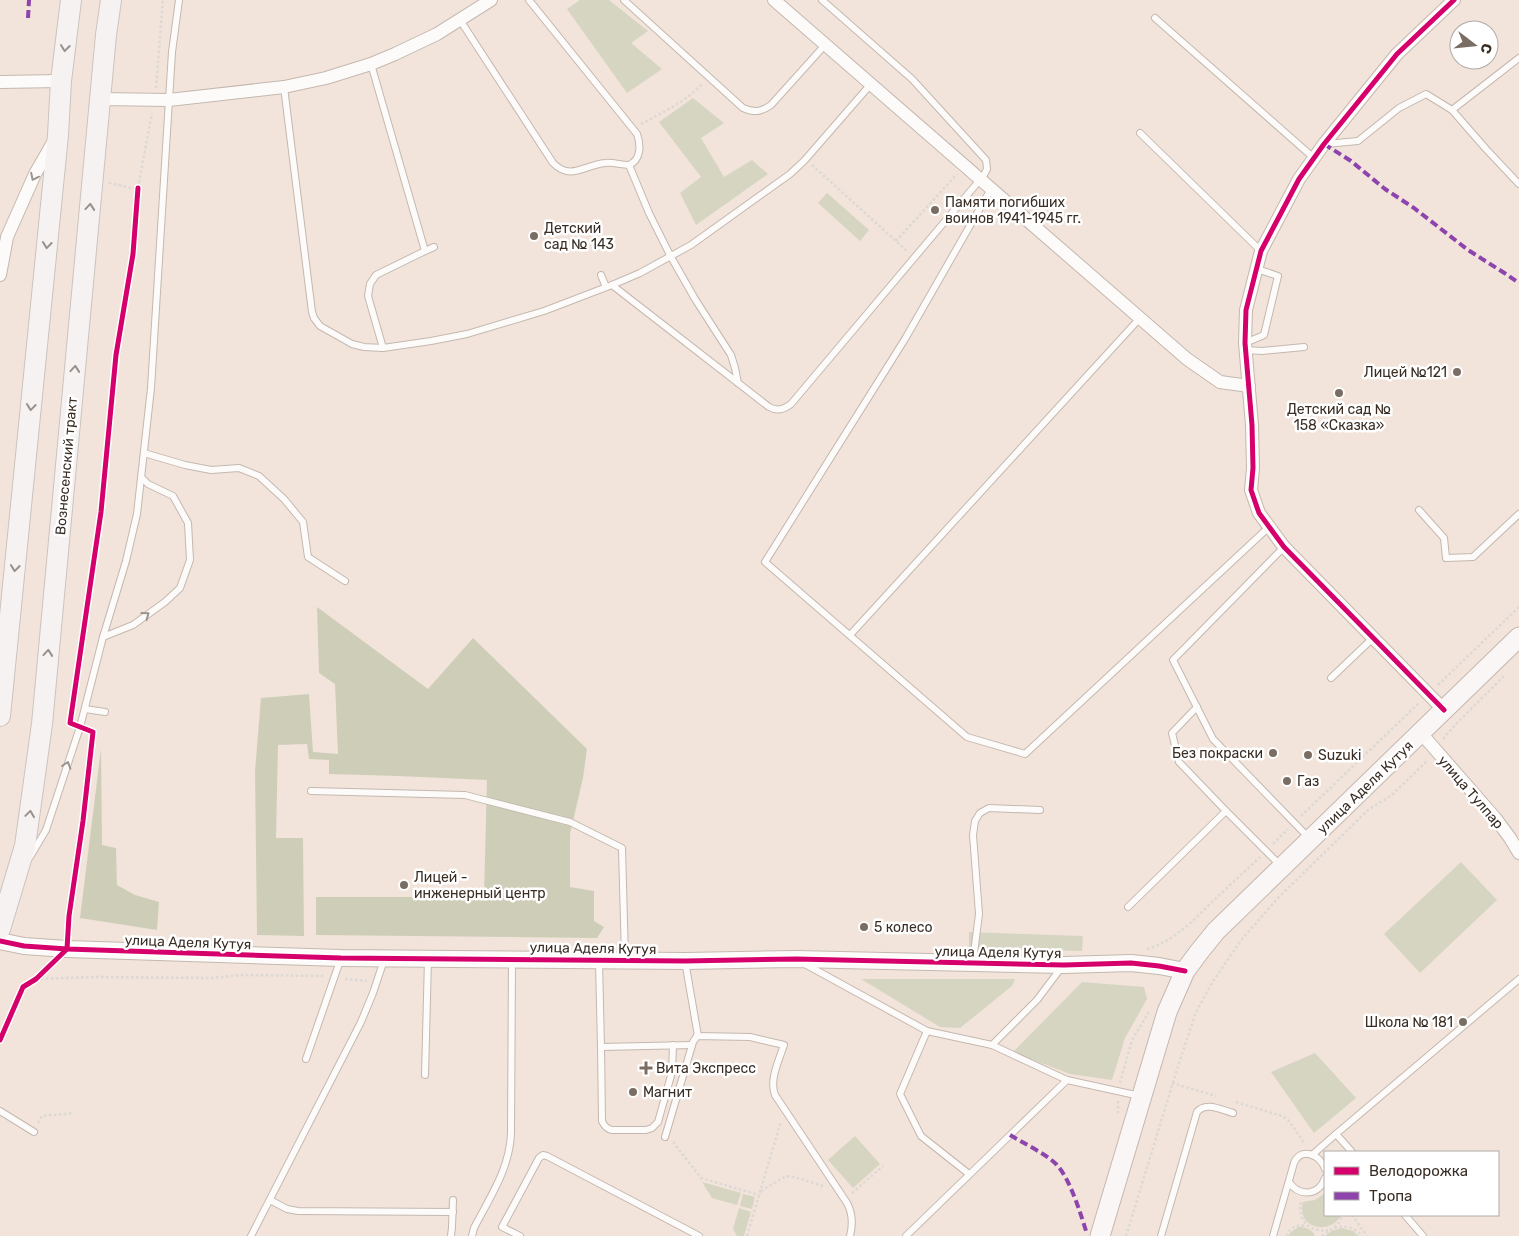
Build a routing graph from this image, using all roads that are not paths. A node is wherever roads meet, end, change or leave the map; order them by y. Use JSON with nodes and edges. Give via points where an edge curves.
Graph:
{"nodes":[{"id":1,"x":71,"y":0,"type":"edge"},
{"id":2,"x":111,"y":0,"type":"edge"},
{"id":3,"x":178,"y":0,"type":"edge"},
{"id":4,"x":491,"y":0,"type":"edge"},
{"id":5,"x":529,"y":0,"type":"edge"},
{"id":6,"x":624,"y":0,"type":"edge"},
{"id":7,"x":774,"y":0,"type":"edge"},
{"id":8,"x":822,"y":0,"type":"edge"},
{"id":9,"x":1454,"y":0,"type":"edge"},
{"id":10,"x":1154,"y":18,"type":"dead end"},
{"id":11,"x":460,"y":20,"type":"junction"},
{"id":12,"x":825,"y":45,"type":"junction"},
{"id":13,"x":1519,"y":58,"type":"edge"},
{"id":14,"x":372,"y":64,"type":"junction"},
{"id":15,"x":62,"y":81,"type":"junction"},
{"id":16,"x":0,"y":82,"type":"edge"},
{"id":17,"x":871,"y":84,"type":"junction"},
{"id":18,"x":284,"y":87,"type":"junction"},
{"id":19,"x":100,"y":99,"type":"junction"},
{"id":20,"x":169,"y":100,"type":"junction"},
{"id":21,"x":1452,"y":110,"type":"junction"},
{"id":22,"x":1140,"y":133,"type":"dead end"},
{"id":23,"x":58,"y":135,"type":"junction"},
{"id":24,"x":1324,"y":144,"type":"junction"},
{"id":25,"x":1314,"y":159,"type":"junction"},
{"id":26,"x":629,"y":165,"type":"junction"},
{"id":27,"x":981,"y":180,"type":"junction"},
{"id":28,"x":1519,"y":184,"type":"edge"},
{"id":29,"x":991,"y":189,"type":"junction"},
{"id":30,"x":434,"y":247,"type":"dead end"},
{"id":31,"x":426,"y":251,"type":"junction"},
{"id":32,"x":1261,"y":251,"type":"junction"},
{"id":33,"x":671,"y":257,"type":"junction"},
{"id":34,"x":1256,"y":269,"type":"junction"},
{"id":35,"x":0,"y":275,"type":"edge"},
{"id":36,"x":601,"y":275,"type":"dead end"},
{"id":37,"x":609,"y":286,"type":"junction"},
{"id":38,"x":1140,"y":318,"type":"junction"},
{"id":39,"x":1246,"y":347,"type":"junction"},
{"id":40,"x":1304,"y":347,"type":"dead end"},
{"id":41,"x":383,"y":348,"type":"junction"},
{"id":42,"x":738,"y":384,"type":"junction"},
{"id":43,"x":1249,"y":386,"type":"junction"},
{"id":44,"x":144,"y":453,"type":"junction"},
{"id":45,"x":142,"y":478,"type":"junction"},
{"id":46,"x":1419,"y":510,"type":"dead end"},
{"id":47,"x":1519,"y":514,"type":"edge"},
{"id":48,"x":1269,"y":527,"type":"junction"},
{"id":49,"x":1284,"y":546,"type":"junction"},
{"id":50,"x":345,"y":581,"type":"dead end"},
{"id":51,"x":850,"y":635,"type":"junction"},
{"id":52,"x":103,"y":637,"type":"junction"},
{"id":53,"x":1519,"y":637,"type":"edge"},
{"id":54,"x":1373,"y":638,"type":"junction"},
{"id":55,"x":1331,"y":678,"type":"dead end"},
{"id":56,"x":1197,"y":707,"type":"junction"},
{"id":57,"x":85,"y":709,"type":"junction"},
{"id":58,"x":1444,"y":710,"type":"junction"},
{"id":59,"x":105,"y":712,"type":"dead end"},
{"id":60,"x":0,"y":716,"type":"edge"},
{"id":61,"x":1420,"y":732,"type":"junction"},
{"id":62,"x":311,"y":791,"type":"dead end"},
{"id":63,"x":1040,"y":810,"type":"dead end"},
{"id":64,"x":1226,"y":811,"type":"junction"},
{"id":65,"x":1311,"y":839,"type":"junction"},
{"id":66,"x":1519,"y":853,"type":"edge"},
{"id":67,"x":1282,"y":867,"type":"junction"},
{"id":68,"x":12,"y":889,"type":"junction"},
{"id":69,"x":1128,"y":907,"type":"dead end"},
{"id":70,"x":0,"y":929,"type":"edge"},
{"id":71,"x":0,"y":940,"type":"edge"},
{"id":72,"x":341,"y":958,"type":"junction"},
{"id":73,"x":385,"y":958,"type":"junction"},
{"id":74,"x":428,"y":958,"type":"junction"},
{"id":75,"x":512,"y":959,"type":"junction"},
{"id":76,"x":599,"y":959,"type":"junction"},
{"id":77,"x":625,"y":959,"type":"junction"},
{"id":78,"x":796,"y":959,"type":"junction"},
{"id":79,"x":685,"y":960,"type":"junction"},
{"id":80,"x":973,"y":963,"type":"junction"},
{"id":81,"x":1064,"y":965,"type":"junction"},
{"id":82,"x":1185,"y":972,"type":"junction"},
{"id":83,"x":1519,"y":978,"type":"edge"},
{"id":84,"x":927,"y":1031,"type":"junction"},
{"id":85,"x":698,"y":1036,"type":"junction"},
{"id":86,"x":673,"y":1045,"type":"junction"},
{"id":87,"x":692,"y":1045,"type":"junction"},
{"id":88,"x":992,"y":1045,"type":"junction"},
{"id":89,"x":601,"y":1047,"type":"junction"},
{"id":90,"x":306,"y":1059,"type":"dead end"},
{"id":91,"x":425,"y":1075,"type":"dead end"},
{"id":92,"x":1068,"y":1080,"type":"junction"},
{"id":93,"x":1141,"y":1097,"type":"junction"},
{"id":94,"x":0,"y":1111,"type":"edge"},
{"id":95,"x":1233,"y":1113,"type":"dead end"},
{"id":96,"x":34,"y":1132,"type":"road end"},
{"id":97,"x":1336,"y":1134,"type":"junction"},
{"id":98,"x":666,"y":1135,"type":"road end"},
{"id":99,"x":1351,"y":1151,"type":"edge"},
{"id":100,"x":1312,"y":1155,"type":"junction"},
{"id":101,"x":1324,"y":1167,"type":"edge"},
{"id":102,"x":969,"y":1174,"type":"junction"},
{"id":103,"x":1324,"y":1180,"type":"edge"},
{"id":104,"x":1289,"y":1182,"type":"junction"},
{"id":105,"x":270,"y":1200,"type":"junction"},
{"id":106,"x":453,"y":1200,"type":"dead end"},
{"id":107,"x":453,"y":1212,"type":"junction"},
{"id":108,"x":1406,"y":1216,"type":"edge"},
{"id":109,"x":252,"y":1236,"type":"edge"},
{"id":110,"x":451,"y":1236,"type":"edge"},
{"id":111,"x":472,"y":1236,"type":"edge"},
{"id":112,"x":520,"y":1236,"type":"edge"},
{"id":113,"x":700,"y":1236,"type":"edge"},
{"id":114,"x":850,"y":1236,"type":"edge"},
{"id":115,"x":906,"y":1236,"type":"edge"},
{"id":116,"x":1100,"y":1236,"type":"edge"},
{"id":117,"x":1161,"y":1236,"type":"edge"},
{"id":118,"x":1273,"y":1236,"type":"edge"},
{"id":119,"x":1423,"y":1236,"type":"edge"}],
"edges":[{"from":1,"to":15,"type":"main road","one_way":true},
{"from":2,"to":19,"type":"main road","name":"Вознесенский тракт"},
{"from":3,"to":20,"type":"lane"},
{"from":4,"to":11,"type":"street"},
{"from":5,"to":26,"type":"lane","via":[[634,129],[640,149],[638,158]]},
{"from":6,"to":12,"type":"lane","via":[[743,108],[751,111],[764,110],[771,104]]},
{"from":7,"to":12,"type":"street"},
{"from":8,"to":27,"type":"lane","via":[[912,79],[986,160],[987,169]]},
{"from":9,"to":24,"type":"street","via":[[1397,54]]},
{"from":10,"to":25,"type":"lane"},
{"from":11,"to":14,"type":"street"},
{"from":11,"to":26,"type":"lane","via":[[558,168],[570,172],[605,163]]},
{"from":12,"to":17,"type":"street"},
{"from":13,"to":21,"type":"lane"},
{"from":14,"to":18,"type":"street"},
{"from":14,"to":31,"type":"lane"},
{"from":15,"to":16,"type":"street"},
{"from":15,"to":23,"type":"main road"},
{"from":17,"to":27,"type":"street"},
{"from":17,"to":33,"type":"lane","via":[[790,174]]},
{"from":18,"to":20,"type":"street"},
{"from":18,"to":41,"type":"lane","via":[[314,318],[324,330],[352,344]]},
{"from":19,"to":20,"type":"street"},
{"from":68,"to":19,"type":"main road","name":"Вознесенский тракт","one_way":true,"via":[[25,846],[42,724]]},
{"from":20,"to":44,"type":"lane"},
{"from":21,"to":24,"type":"lane","via":[[1426,94],[1399,108],[1358,142]]},
{"from":21,"to":28,"type":"lane"},
{"from":22,"to":32,"type":"lane"},
{"from":23,"to":35,"type":"street","one_way":true,"via":[[35,174],[7,237]]},
{"from":23,"to":60,"type":"main road","one_way":true},
{"from":24,"to":25,"type":"street"},
{"from":25,"to":32,"type":"street","via":[[1299,179]]},
{"from":26,"to":33,"type":"lane"},
{"from":27,"to":29,"type":"street"},
{"from":27,"to":42,"type":"lane","via":[[791,404],[779,410],[769,407]]},
{"from":29,"to":38,"type":"street"},
{"from":29,"to":51,"type":"lane","via":[[906,339],[765,562]]},
{"from":30,"to":31,"type":"lane"},
{"from":31,"to":41,"type":"lane","via":[[376,275],[370,284],[368,296]]},
{"from":32,"to":34,"type":"street"},
{"from":33,"to":37,"type":"lane"},
{"from":33,"to":42,"type":"lane","via":[[731,355]]},
{"from":34,"to":39,"type":"street","via":[[1246,310]]},
{"from":34,"to":39,"type":"lane","via":[[1278,276],[1264,334]]},
{"from":36,"to":37,"type":"lane"},
{"from":37,"to":41,"type":"lane","via":[[544,311],[467,334]]},
{"from":37,"to":42,"type":"lane"},
{"from":38,"to":43,"type":"street","via":[[1187,359],[1220,382]]},
{"from":38,"to":51,"type":"lane"},
{"from":39,"to":40,"type":"lane","via":[[1262,351]]},
{"from":39,"to":43,"type":"street"},
{"from":43,"to":48,"type":"street","via":[[1251,490],[1259,513]]},
{"from":44,"to":45,"type":"lane"},
{"from":44,"to":50,"type":"lane","via":[[212,470],[239,468],[258,476],[284,499],[303,522],[308,557]]},
{"from":45,"to":52,"type":"lane","via":[[126,561]]},
{"from":52,"to":45,"type":"lane","one_way":true,"via":[[133,625],[165,602],[180,588],[190,560],[188,523],[173,496]]},
{"from":46,"to":47,"type":"lane","via":[[1444,538],[1446,558],[1473,557]]},
{"from":48,"to":49,"type":"street"},
{"from":48,"to":51,"type":"lane","via":[[1025,754],[967,737]]},
{"from":49,"to":54,"type":"street"},
{"from":49,"to":56,"type":"lane","via":[[1173,660]]},
{"from":52,"to":57,"type":"lane"},
{"from":53,"to":58,"type":"main road","name":"улица Аделя Кутуя"},
{"from":54,"to":55,"type":"lane"},
{"from":54,"to":58,"type":"street"},
{"from":56,"to":64,"type":"lane","via":[[1172,733],[1179,762]]},
{"from":56,"to":65,"type":"lane","via":[[1213,739]]},
{"from":57,"to":59,"type":"lane"},
{"from":68,"to":57,"type":"lane","one_way":true,"via":[[46,830]]},
{"from":58,"to":61,"type":"main road","name":"улица Аделя Кутуя"},
{"from":61,"to":65,"type":"main road","name":"улица Аделя Кутуя"},
{"from":61,"to":66,"type":"street","name":"улица Тулпар","via":[[1496,819]]},
{"from":62,"to":77,"type":"lane","via":[[465,794],[570,822],[622,848]]},
{"from":63,"to":80,"type":"lane","via":[[989,808],[975,821],[973,835],[979,914]]},
{"from":64,"to":67,"type":"lane"},
{"from":64,"to":69,"type":"lane"},
{"from":65,"to":67,"type":"main road","name":"улица Аделя Кутуя"},
{"from":67,"to":82,"type":"main road","name":"улица Аделя Кутуя","via":[[1216,930]]},
{"from":68,"to":70,"type":"main road","name":"Вознесенский тракт"},
{"from":71,"to":72,"type":"street","name":"улица Аделя Кутуя","via":[[24,946],[67,949]]},
{"from":72,"to":73,"type":"street","name":"улица Аделя Кутуя"},
{"from":72,"to":90,"type":"lane"},
{"from":73,"to":74,"type":"street","name":"улица Аделя Кутуя"},
{"from":73,"to":105,"type":"lane","via":[[361,1022]]},
{"from":74,"to":75,"type":"street","name":"улица Аделя Кутуя"},
{"from":74,"to":91,"type":"lane"},
{"from":75,"to":76,"type":"street","name":"улица Аделя Кутуя"},
{"from":75,"to":111,"type":"lane","via":[[510,1149],[502,1176]]},
{"from":76,"to":77,"type":"street","name":"улица Аделя Кутуя"},
{"from":76,"to":89,"type":"lane"},
{"from":77,"to":79,"type":"street","name":"улица Аделя Кутуя"},
{"from":78,"to":79,"type":"street","name":"улица Аделя Кутуя"},
{"from":78,"to":80,"type":"street","name":"улица Аделя Кутуя"},
{"from":78,"to":84,"type":"lane"},
{"from":79,"to":85,"type":"lane"},
{"from":80,"to":81,"type":"street","name":"улица Аделя Кутуя"},
{"from":81,"to":82,"type":"street","name":"улица Аделя Кутуя","via":[[1131,963]]},
{"from":81,"to":88,"type":"lane","via":[[1037,1000]]},
{"from":82,"to":93,"type":"main road","via":[[1167,1012]]},
{"from":83,"to":97,"type":"lane"},
{"from":84,"to":88,"type":"lane"},
{"from":84,"to":102,"type":"lane","via":[[900,1094],[921,1136]]},
{"from":85,"to":87,"type":"lane"},
{"from":85,"to":114,"type":"lane","via":[[750,1037],[784,1045],[773,1086],[776,1098],[850,1209],[853,1224]]},
{"from":86,"to":87,"type":"lane"},
{"from":86,"to":89,"type":"lane"},
{"from":86,"to":89,"type":"lane","via":[[673,1067],[660,1118],[655,1126],[646,1130],[609,1130],[604,1125]]},
{"from":87,"to":98,"type":"lane"},
{"from":88,"to":92,"type":"lane"},
{"from":92,"to":93,"type":"lane"},
{"from":92,"to":102,"type":"lane"},
{"from":93,"to":116,"type":"main road"},
{"from":94,"to":96,"type":"lane"},
{"from":95,"to":117,"type":"lane","via":[[1206,1106],[1197,1112]]},
{"from":97,"to":99,"type":"lane"},
{"from":97,"to":100,"type":"lane"},
{"from":100,"to":101,"type":"lane"},
{"from":100,"to":104,"type":"lane","via":[[1298,1157]]},
{"from":102,"to":115,"type":"lane"},
{"from":103,"to":104,"type":"lane","via":[[1317,1190],[1306,1193],[1296,1190]]},
{"from":104,"to":118,"type":"lane"},
{"from":105,"to":107,"type":"lane","via":[[298,1212]]},
{"from":105,"to":109,"type":"lane"},
{"from":106,"to":107,"type":"lane"},
{"from":107,"to":110,"type":"lane"},
{"from":108,"to":119,"type":"lane"},
{"from":112,"to":113,"type":"lane","via":[[502,1227],[538,1158],[543,1155]]}]}
